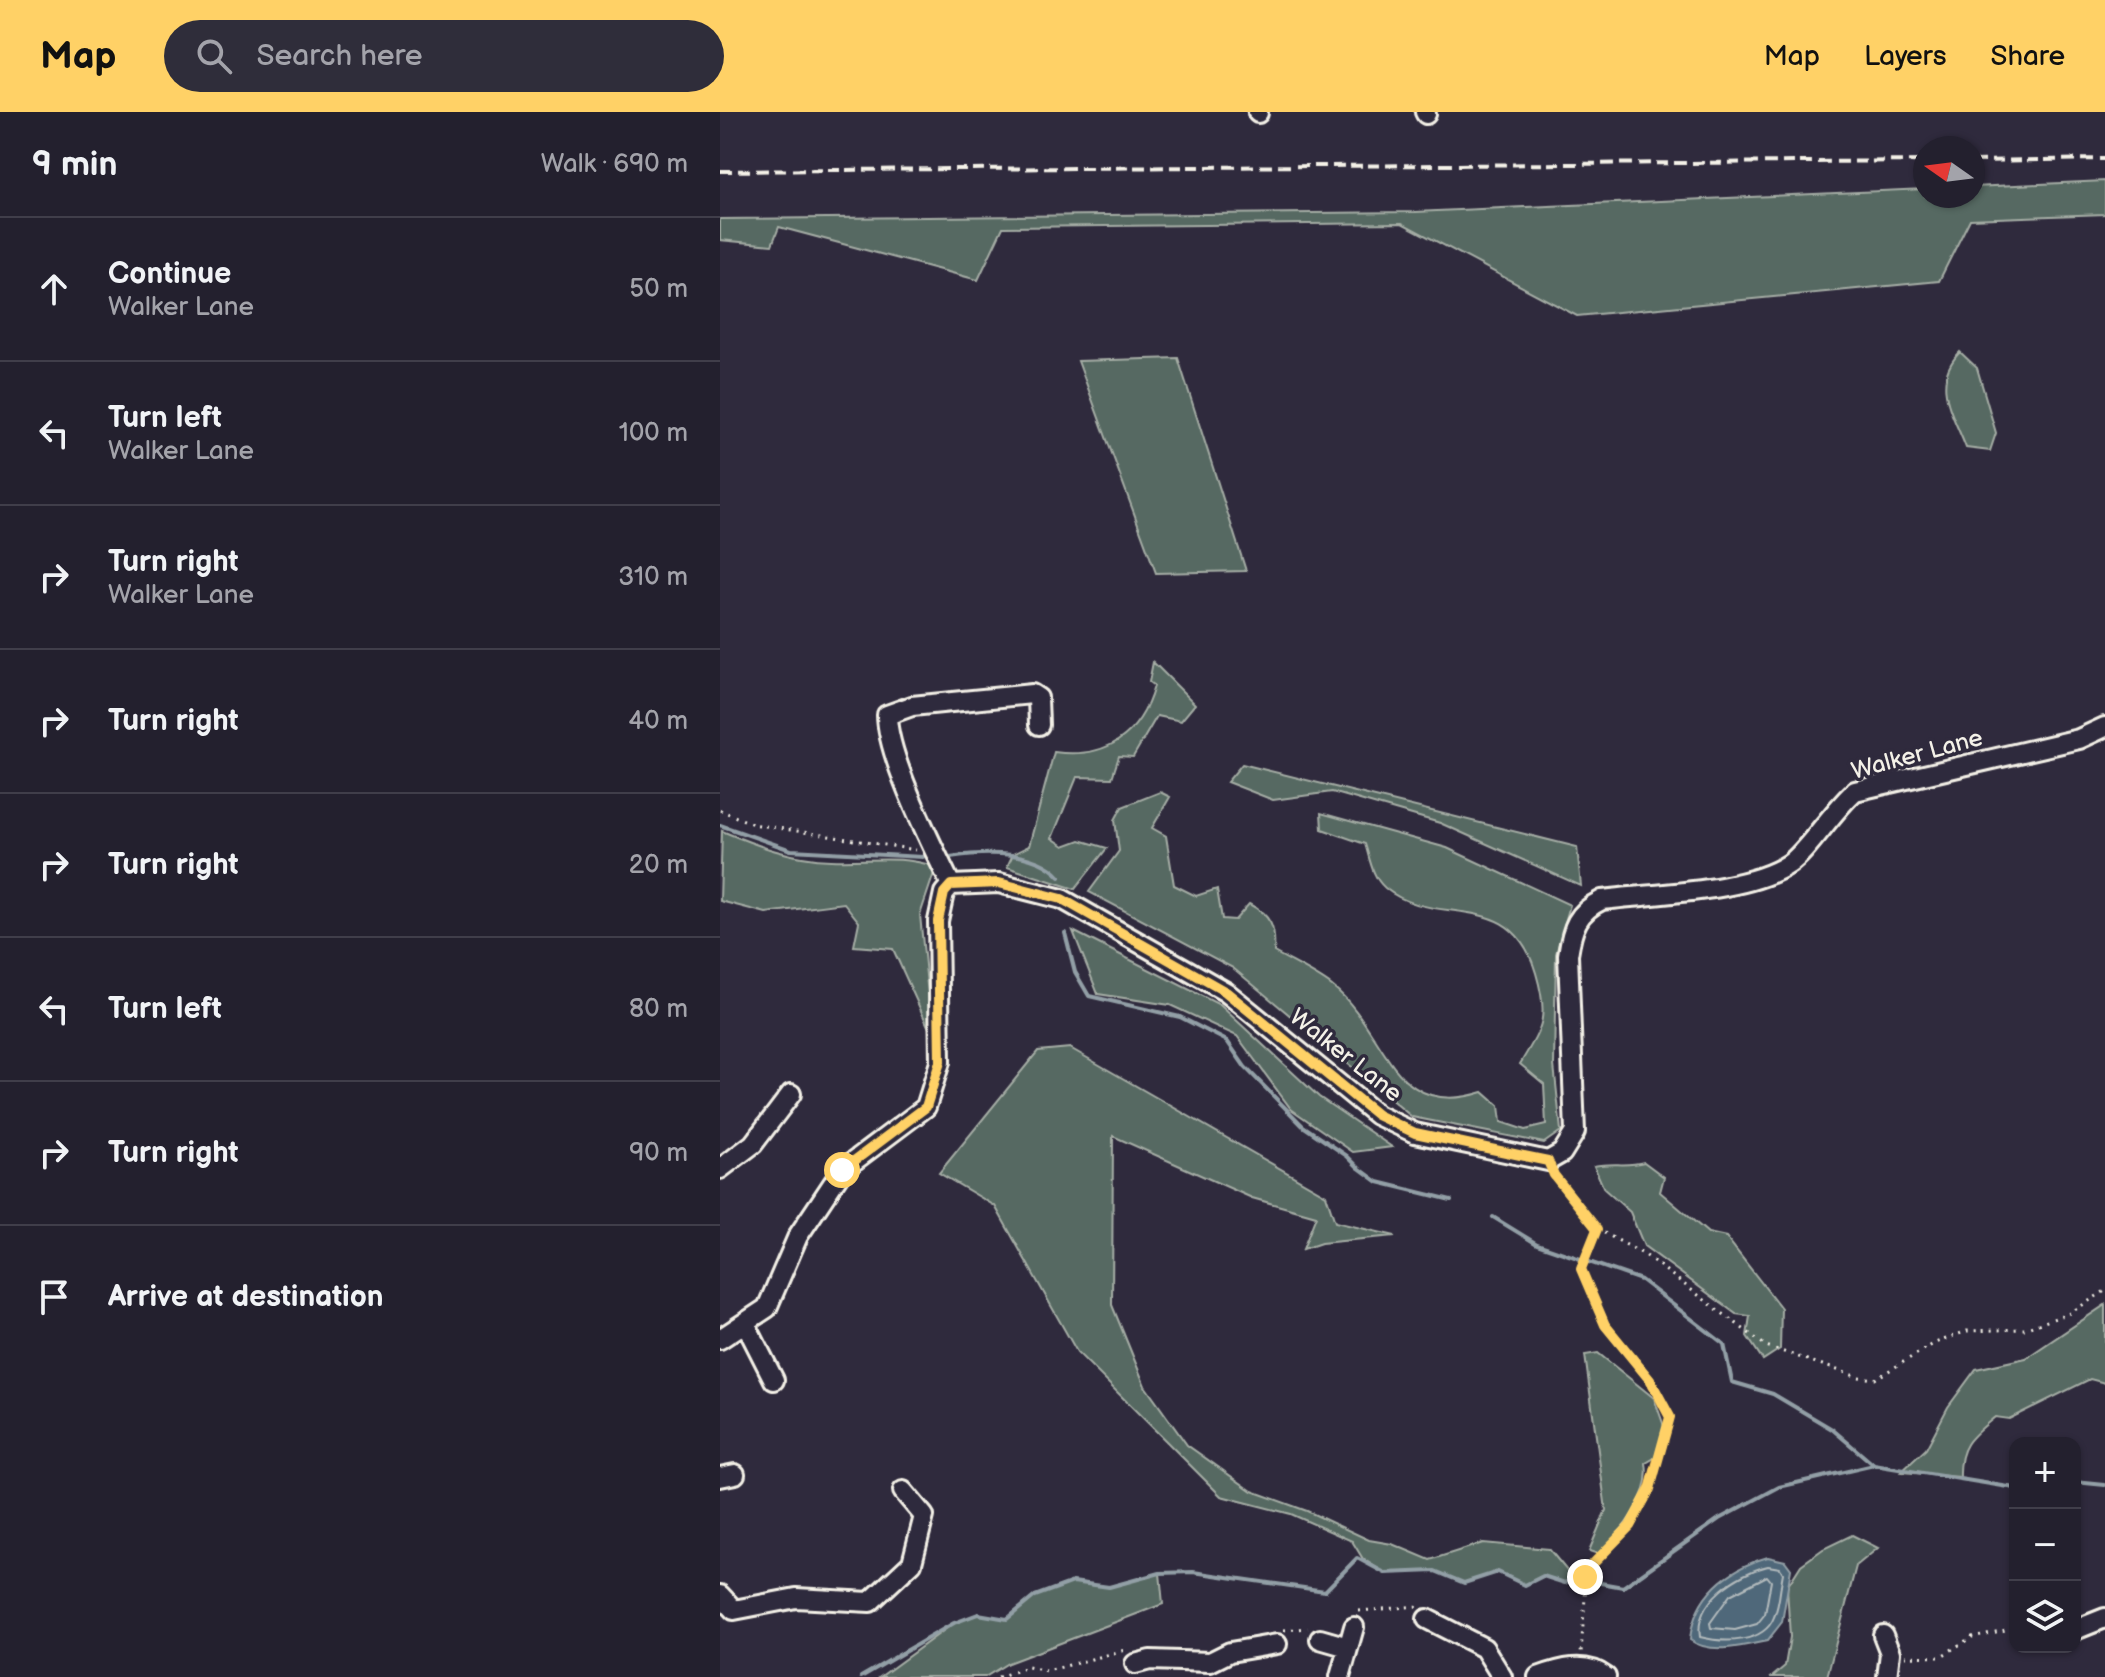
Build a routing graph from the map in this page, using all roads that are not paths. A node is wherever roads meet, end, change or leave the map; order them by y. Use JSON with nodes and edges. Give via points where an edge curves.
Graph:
{"nodes":[{"id":1,"x":1039,"y":725,"type":"dead end"},
{"id":2,"x":2105,"y":727,"type":"edge"},
{"id":3,"x":951,"y":885,"type":"junction"},
{"id":4,"x":791,"y":1094,"type":"dead end"},
{"id":5,"x":720,"y":1169,"type":"edge"},
{"id":6,"x":746,"y":1325,"type":"junction"},
{"id":7,"x":720,"y":1339,"type":"edge"},
{"id":8,"x":774,"y":1380,"type":"dead end"},
{"id":9,"x":903,"y":1491,"type":"dead end"},
{"id":10,"x":720,"y":1595,"type":"edge"},
{"id":11,"x":2105,"y":1618,"type":"edge"},
{"id":12,"x":1427,"y":1619,"type":"dead end"},
{"id":13,"x":1354,"y":1627,"type":"dead end"},
{"id":14,"x":2081,"y":1628,"type":"edge"},
{"id":15,"x":1320,"y":1639,"type":"dead end"},
{"id":16,"x":1277,"y":1644,"type":"dead end"},
{"id":17,"x":1886,"y":1644,"type":"road end"},
{"id":18,"x":1348,"y":1647,"type":"junction"},
{"id":19,"x":1135,"y":1664,"type":"dead end"},
{"id":20,"x":1208,"y":1670,"type":"edge"},
{"id":21,"x":1340,"y":1677,"type":"edge"},
{"id":22,"x":1502,"y":1677,"type":"edge"},
{"id":23,"x":1538,"y":1677,"type":"edge"},
{"id":24,"x":1606,"y":1677,"type":"edge"},
{"id":25,"x":1887,"y":1677,"type":"edge"}],
"edges":[{"from":1,"to":3,"type":"street","via":[[1038,698],[1032,694],[912,706],[887,715],[906,781]]},
{"from":2,"to":3,"type":"street","name":"Walker Lane","via":[[2079,739],[1855,791],[1791,863],[1754,882],[1602,900],[1585,907],[1572,928],[1568,955],[1575,1132],[1562,1153],[1548,1161],[1415,1133],[1377,1115],[1226,992],[1062,899],[999,883]]},
{"from":3,"to":6,"type":"street","via":[[938,921],[940,1062],[926,1107],[842,1170],[798,1236],[767,1308]]},
{"from":4,"to":5,"type":"street","via":[[753,1144]]},
{"from":6,"to":7,"type":"street"},
{"from":6,"to":8,"type":"street"},
{"from":9,"to":10,"type":"street","via":[[924,1516],[912,1563],[870,1602],[796,1598],[734,1610]]},
{"from":11,"to":14,"type":"street"},
{"from":12,"to":22,"type":"street","via":[[1484,1648]]},
{"from":13,"to":18,"type":"street"},
{"from":15,"to":18,"type":"street"},
{"from":16,"to":20,"type":"street","via":[[1230,1652]]},
{"from":17,"to":25,"type":"street"},
{"from":18,"to":21,"type":"street"},
{"from":19,"to":20,"type":"street","via":[[1150,1660]]},
{"from":23,"to":24,"type":"street","via":[[1568,1666]]}]}
